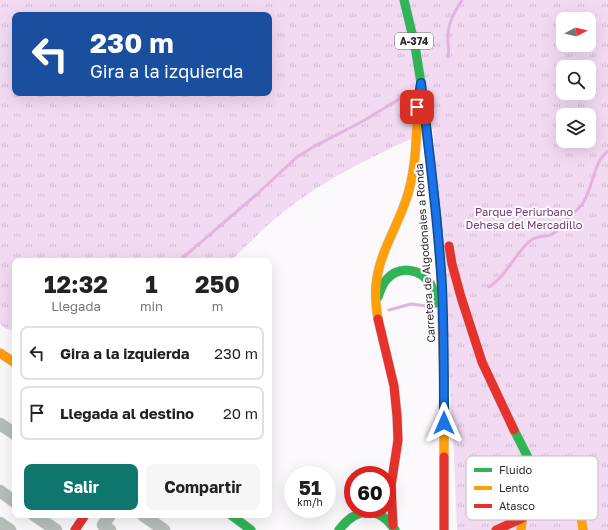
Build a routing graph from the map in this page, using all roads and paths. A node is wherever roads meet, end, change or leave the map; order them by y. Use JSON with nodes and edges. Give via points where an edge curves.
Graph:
{"nodes":[{"id":1,"x":404,"y":0,"type":"edge"},
{"id":2,"x":421,"y":83,"type":"junction"},
{"id":3,"x":432,"y":176,"type":"junction"},
{"id":4,"x":376,"y":303,"type":"junction"},
{"id":5,"x":444,"y":333,"type":"junction"},
{"id":6,"x":0,"y":353,"type":"edge"},
{"id":7,"x":12,"y":360,"type":"edge"},
{"id":8,"x":0,"y":424,"type":"edge"},
{"id":9,"x":12,"y":432,"type":"edge"},
{"id":10,"x":527,"y":456,"type":"edge"},
{"id":11,"x":392,"y":466,"type":"edge"},
{"id":12,"x":0,"y":491,"type":"edge"},
{"id":13,"x":12,"y":500,"type":"edge"},
{"id":14,"x":38,"y":518,"type":"edge"},
{"id":15,"x":83,"y":518,"type":"edge"},
{"id":16,"x":108,"y":518,"type":"edge"},
{"id":17,"x":147,"y":518,"type":"edge"},
{"id":18,"x":234,"y":518,"type":"edge"},
{"id":19,"x":348,"y":518,"type":"edge"},
{"id":20,"x":385,"y":518,"type":"edge"},
{"id":21,"x":393,"y":518,"type":"edge"},
{"id":22,"x":518,"y":520,"type":"edge"},
{"id":23,"x":523,"y":520,"type":"edge"},
{"id":24,"x":582,"y":520,"type":"edge"},
{"id":25,"x":0,"y":523,"type":"edge"},
{"id":26,"x":244,"y":527,"type":"edge"},
{"id":27,"x":395,"y":528,"type":"edge"},
{"id":28,"x":10,"y":530,"type":"edge"},
{"id":29,"x":56,"y":530,"type":"edge"},
{"id":30,"x":75,"y":530,"type":"edge"},
{"id":31,"x":110,"y":530,"type":"edge"},
{"id":32,"x":164,"y":530,"type":"edge"},
{"id":33,"x":251,"y":530,"type":"edge"},
{"id":34,"x":339,"y":530,"type":"edge"},
{"id":35,"x":444,"y":530,"type":"edge"},
{"id":36,"x":496,"y":530,"type":"edge"},
{"id":37,"x":522,"y":530,"type":"edge"},
{"id":38,"x":583,"y":530,"type":"edge"}],
"edges":[{"from":1,"to":2,"type":"main road","name":"Carretera de Algodonales a Ronda","number":"A-374"},
{"from":2,"to":3,"type":"main road","name":"Carretera de Algodonales a Ronda","number":"A-374"},
{"from":2,"to":4,"type":"main road","via":[[410,191],[377,273],[374,292]]},
{"from":3,"to":5,"type":"main road","name":"Carretera de Algodonales a Ronda","number":"A-374"},
{"from":3,"to":10,"type":"main road","via":[[442,206],[455,277],[482,362]]},
{"from":4,"to":5,"type":"main road","via":[[380,289],[390,275],[403,270],[417,272],[424,276],[434,291]]},
{"from":4,"to":11,"type":"main road","via":[[378,328],[393,381],[396,402],[397,445]]},
{"from":5,"to":35,"type":"main road","name":"Carretera de Algodonales a Ronda","number":"A-374"},
{"from":6,"to":7,"type":"main road"},
{"from":8,"to":9,"type":"street"},
{"from":12,"to":13,"type":"street"},
{"from":14,"to":29,"type":"street"},
{"from":15,"to":30,"type":"main road"},
{"from":16,"to":31,"type":"street","via":[[103,525]]},
{"from":17,"to":32,"type":"street"},
{"from":18,"to":26,"type":"main road"},
{"from":19,"to":34,"type":"main road"},
{"from":20,"to":27,"type":"main road"},
{"from":21,"to":27,"type":"main road"},
{"from":22,"to":36,"type":"main road"},
{"from":23,"to":37,"type":"main road"},
{"from":24,"to":38,"type":"main road"},
{"from":25,"to":28,"type":"street"},
{"from":26,"to":33,"type":"main road"}]}
